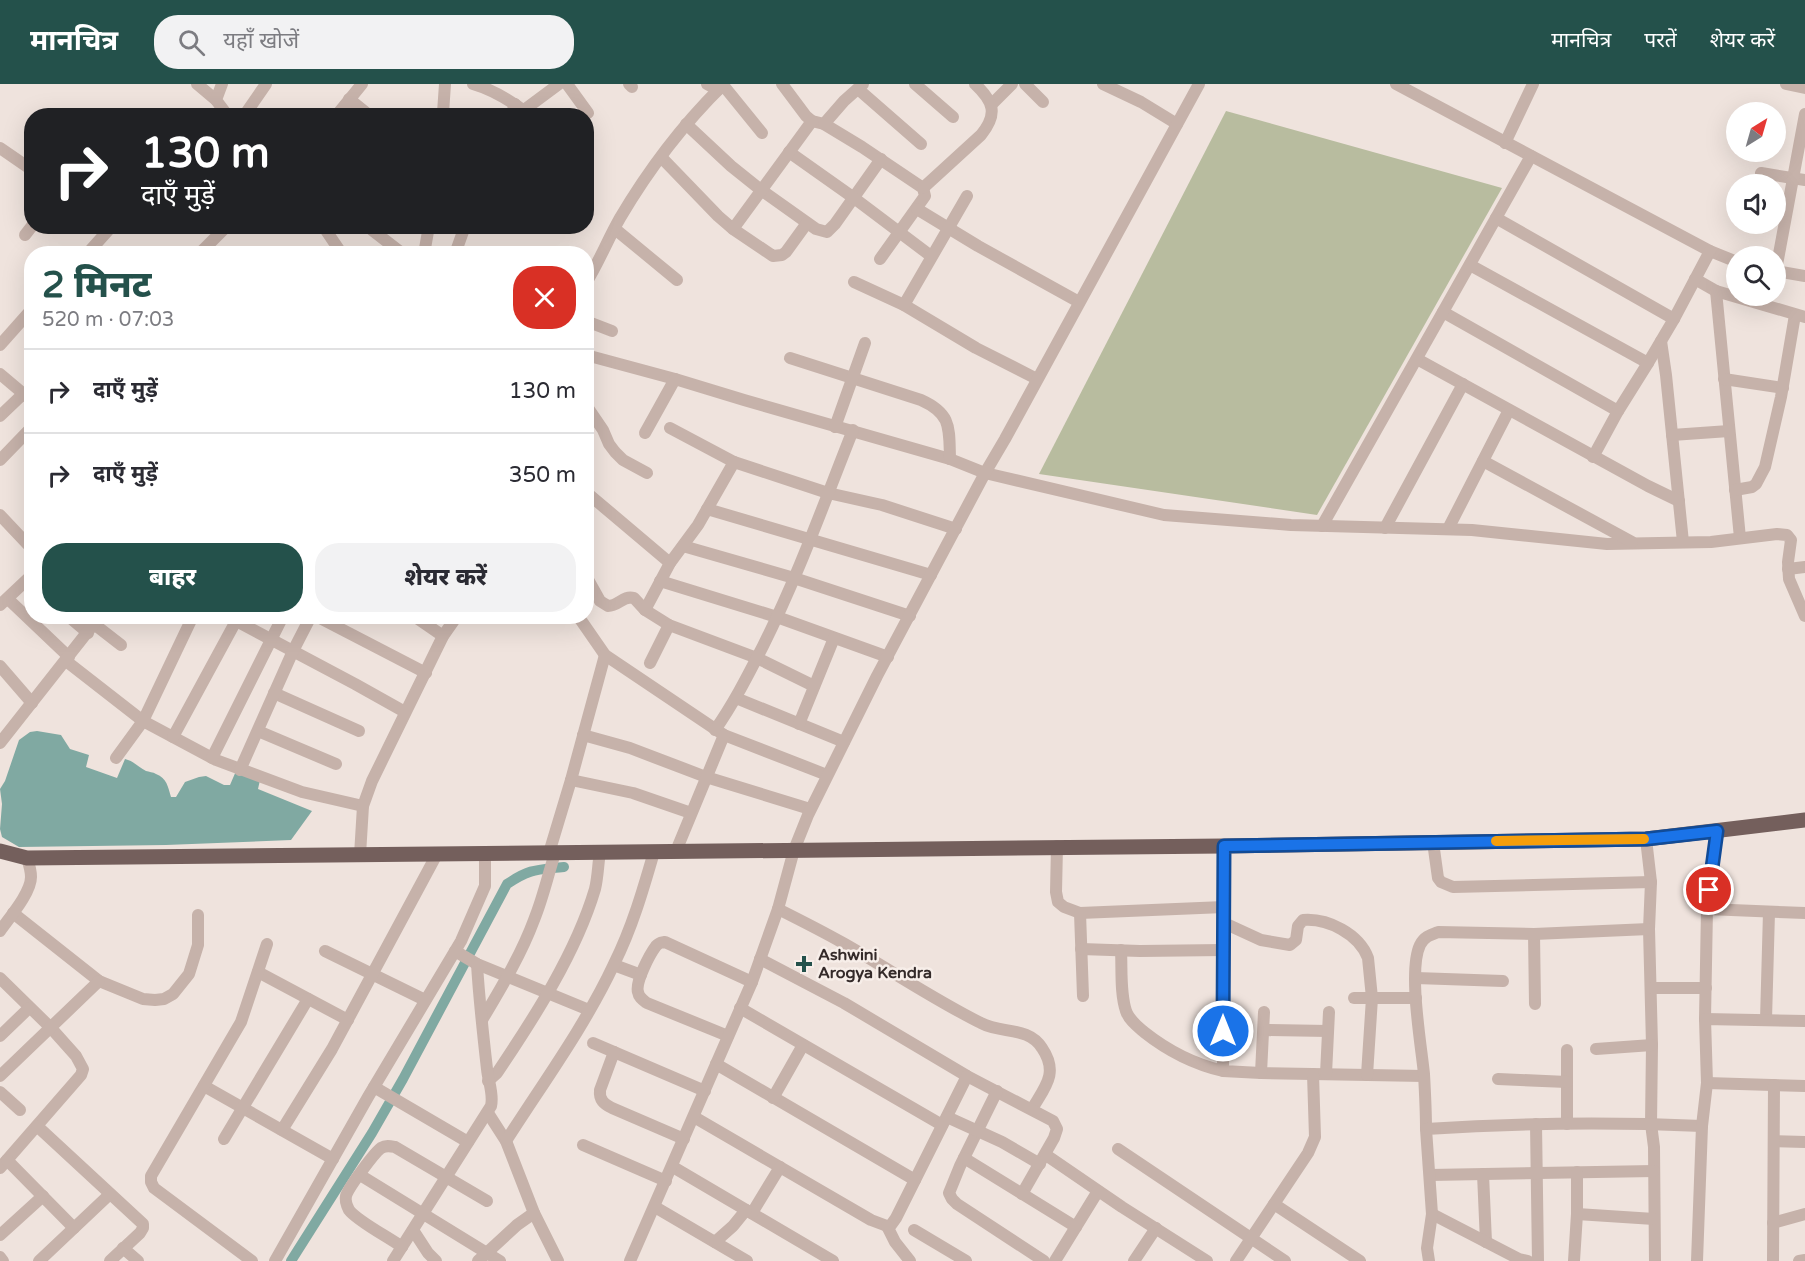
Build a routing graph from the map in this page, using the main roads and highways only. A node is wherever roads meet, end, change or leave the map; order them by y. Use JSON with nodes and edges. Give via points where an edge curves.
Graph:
{"nodes":[{"id":1,"x":1805,"y":820,"type":"edge"},
{"id":2,"x":0,"y":851,"type":"edge"}],
"edges":[{"from":1,"to":2,"type":"main road","via":[[1646,839],[600,852],[552,857],[485,853],[27,858]]}]}
